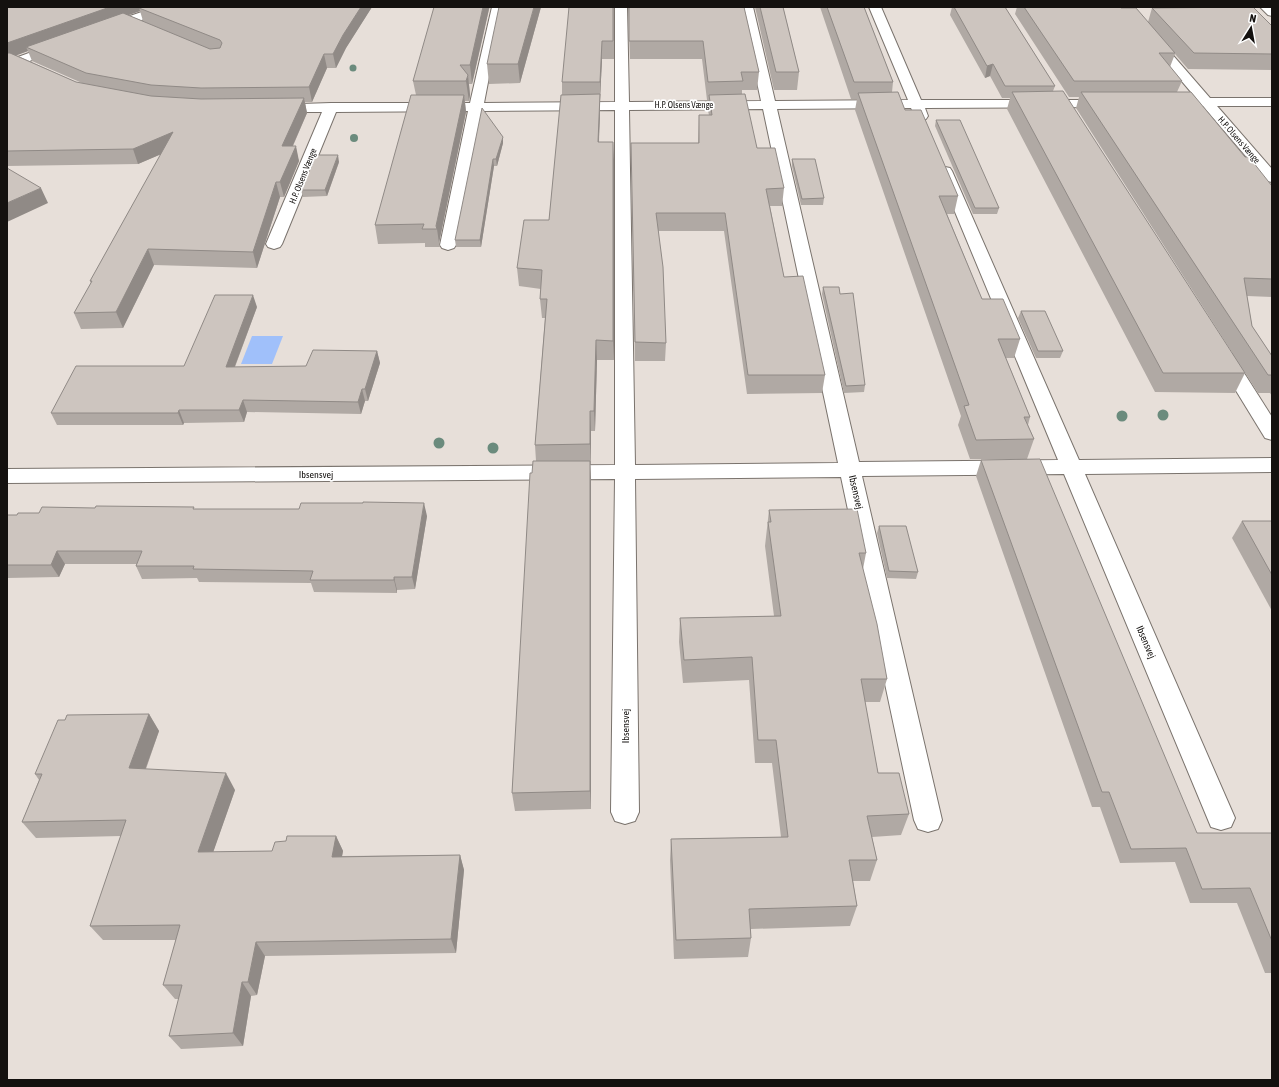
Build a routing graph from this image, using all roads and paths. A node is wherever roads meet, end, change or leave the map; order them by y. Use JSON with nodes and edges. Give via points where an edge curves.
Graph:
{"nodes":[{"id":1,"x":167,"y":7,"type":"edge"},
{"id":2,"x":621,"y":7,"type":"edge"},
{"id":3,"x":748,"y":7,"type":"edge"},
{"id":4,"x":875,"y":7,"type":"edge"},
{"id":5,"x":1125,"y":7,"type":"edge"},
{"id":6,"x":1266,"y":7,"type":"edge"},
{"id":7,"x":496,"y":9,"type":"dead end"},
{"id":8,"x":1272,"y":12,"type":"edge"},
{"id":9,"x":129,"y":21,"type":"junction"},
{"id":10,"x":143,"y":26,"type":"edge"},
{"id":11,"x":97,"y":32,"type":"edge"},
{"id":12,"x":68,"y":42,"type":"edge"},
{"id":13,"x":19,"y":61,"type":"edge"},
{"id":14,"x":1055,"y":90,"type":"edge"},
{"id":15,"x":1159,"y":102,"type":"edge"},
{"id":16,"x":1207,"y":102,"type":"junction"},
{"id":17,"x":1272,"y":102,"type":"edge"},
{"id":18,"x":1063,"y":103,"type":"junction"},
{"id":19,"x":1119,"y":103,"type":"edge"},
{"id":20,"x":916,"y":104,"type":"junction"},
{"id":21,"x":769,"y":105,"type":"junction"},
{"id":22,"x":476,"y":106,"type":"junction"},
{"id":23,"x":622,"y":106,"type":"junction"},
{"id":24,"x":331,"y":107,"type":"junction"},
{"id":25,"x":260,"y":108,"type":"edge"},
{"id":26,"x":1072,"y":116,"type":"edge"},
{"id":27,"x":926,"y":125,"type":"edge"},
{"id":28,"x":941,"y":161,"type":"edge"},
{"id":29,"x":1272,"y":178,"type":"edge"},
{"id":30,"x":274,"y":244,"type":"dead end"},
{"id":31,"x":448,"y":245,"type":"dead end"},
{"id":32,"x":1217,"y":346,"type":"edge"},
{"id":33,"x":1272,"y":433,"type":"edge"},
{"id":34,"x":1272,"y":465,"type":"edge"},
{"id":35,"x":1071,"y":467,"type":"junction"},
{"id":36,"x":850,"y":469,"type":"junction"},
{"id":37,"x":625,"y":472,"type":"junction"},
{"id":38,"x":7,"y":476,"type":"edge"},
{"id":39,"x":626,"y":812,"type":"dead end"},
{"id":40,"x":1221,"y":818,"type":"dead end"},
{"id":41,"x":928,"y":820,"type":"dead end"}],
"edges":[{"from":1,"to":9,"type":"street"},
{"from":2,"to":23,"type":"street"},
{"from":3,"to":21,"type":"street"},
{"from":4,"to":20,"type":"street"},
{"from":5,"to":16,"type":"street","name":"H.P. Olsens Vænge"},
{"from":6,"to":8,"type":"street"},
{"from":7,"to":22,"type":"street"},
{"from":9,"to":10,"type":"street"},
{"from":9,"to":11,"type":"street"},
{"from":12,"to":13,"type":"street"},
{"from":14,"to":18,"type":"street"},
{"from":15,"to":16,"type":"street","name":"H.P. Olsens Vænge"},
{"from":16,"to":17,"type":"street","name":"H.P. Olsens Vænge"},
{"from":16,"to":29,"type":"street","name":"H.P. Olsens Vænge"},
{"from":18,"to":19,"type":"street","name":"H.P. Olsens Vænge"},
{"from":18,"to":20,"type":"street","name":"H.P. Olsens Vænge"},
{"from":18,"to":26,"type":"street"},
{"from":20,"to":21,"type":"street","name":"H.P. Olsens Vænge"},
{"from":20,"to":27,"type":"street"},
{"from":21,"to":23,"type":"street","name":"H.P. Olsens Vænge"},
{"from":21,"to":36,"type":"street","name":"Ibsensvej"},
{"from":22,"to":23,"type":"street","name":"H.P. Olsens Vænge"},
{"from":22,"to":24,"type":"street","name":"H.P. Olsens Vænge"},
{"from":22,"to":31,"type":"street"},
{"from":23,"to":37,"type":"street","name":"Ibsensvej"},
{"from":24,"to":25,"type":"street","name":"H.P. Olsens Vænge"},
{"from":24,"to":30,"type":"street","name":"H.P. Olsens Vænge"},
{"from":28,"to":35,"type":"street","name":"Ibsensvej"},
{"from":32,"to":33,"type":"street"},
{"from":34,"to":35,"type":"street","name":"Ibsensvej"},
{"from":35,"to":36,"type":"street","name":"Ibsensvej"},
{"from":35,"to":40,"type":"street","name":"Ibsensvej"},
{"from":36,"to":37,"type":"street","name":"Ibsensvej"},
{"from":36,"to":41,"type":"street","name":"Ibsensvej"},
{"from":37,"to":38,"type":"street","name":"Ibsensvej"},
{"from":37,"to":39,"type":"street","name":"Ibsensvej"}]}
